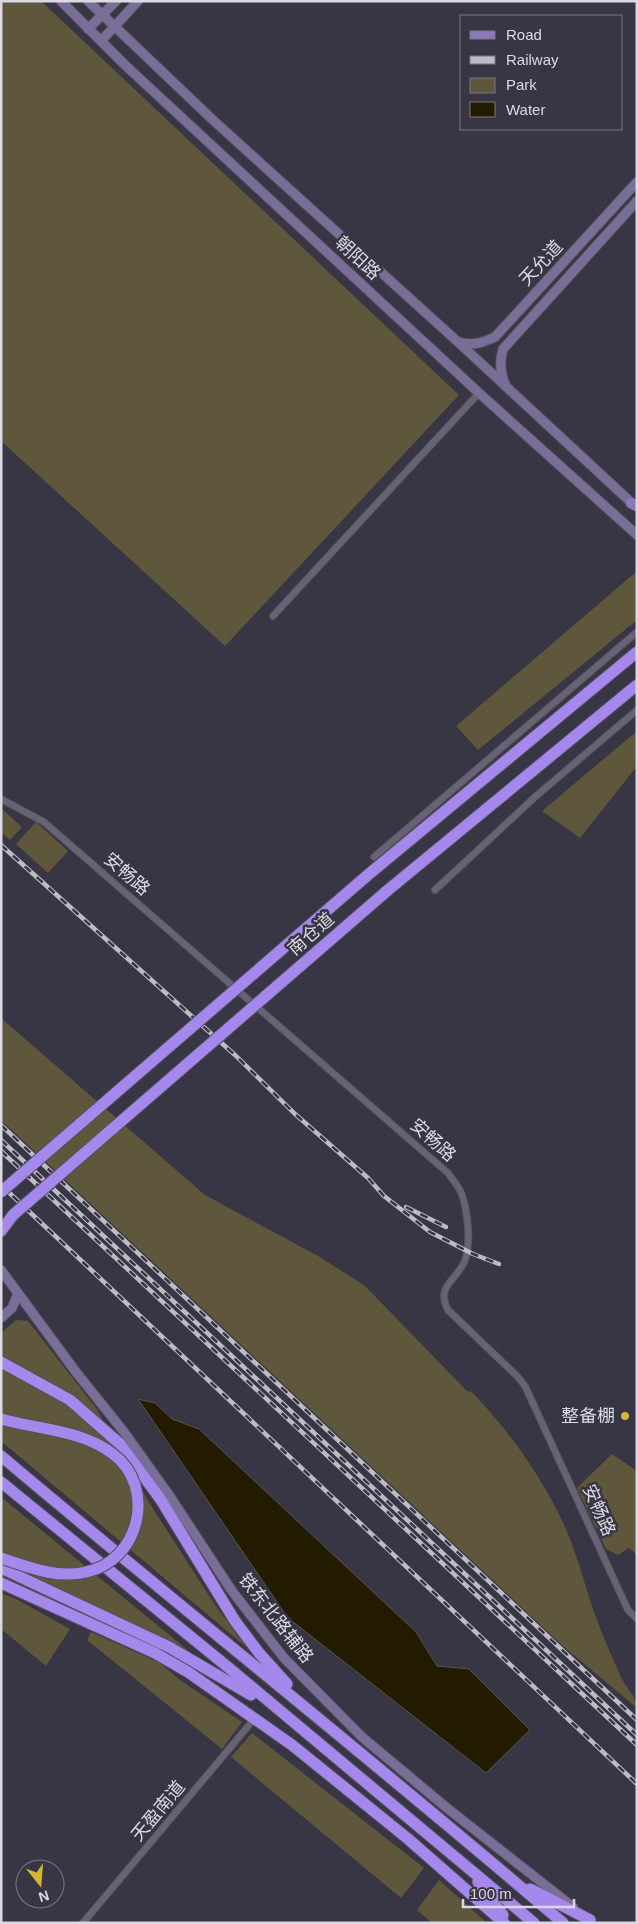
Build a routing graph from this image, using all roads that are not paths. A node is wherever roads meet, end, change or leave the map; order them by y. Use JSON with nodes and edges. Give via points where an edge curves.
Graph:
{"nodes":[{"id":1,"x":61,"y":1,"type":"edge"},
{"id":2,"x":88,"y":1,"type":"edge"},
{"id":3,"x":116,"y":1,"type":"edge"},
{"id":4,"x":138,"y":1,"type":"edge"},
{"id":5,"x":102,"y":16,"type":"junction"},
{"id":6,"x":113,"y":27,"type":"junction"},
{"id":7,"x":88,"y":29,"type":"junction"},
{"id":8,"x":101,"y":41,"type":"junction"},
{"id":9,"x":637,"y":182,"type":"edge"},
{"id":10,"x":637,"y":201,"type":"edge"},
{"id":11,"x":458,"y":342,"type":"junction"},
{"id":12,"x":506,"y":387,"type":"junction"},
{"id":13,"x":479,"y":393,"type":"junction"},
{"id":14,"x":635,"y":506,"type":"edge"},
{"id":15,"x":637,"y":535,"type":"edge"},
{"id":16,"x":273,"y":616,"type":"dead end"},
{"id":17,"x":637,"y":632,"type":"edge"},
{"id":18,"x":637,"y":652,"type":"edge"},
{"id":19,"x":637,"y":686,"type":"edge"},
{"id":20,"x":637,"y":710,"type":"edge"},
{"id":21,"x":1,"y":799,"type":"edge"},
{"id":22,"x":374,"y":857,"type":"dead end"},
{"id":23,"x":435,"y":890,"type":"dead end"},
{"id":24,"x":16,"y":1178,"type":"junction"},
{"id":25,"x":1,"y":1184,"type":"edge"},
{"id":26,"x":1,"y":1192,"type":"edge"},
{"id":27,"x":13,"y":1215,"type":"junction"},
{"id":28,"x":1,"y":1224,"type":"edge"},
{"id":29,"x":1,"y":1231,"type":"edge"},
{"id":30,"x":1,"y":1270,"type":"edge"},
{"id":31,"x":18,"y":1293,"type":"junction"},
{"id":32,"x":1,"y":1318,"type":"edge"},
{"id":33,"x":1,"y":1362,"type":"edge"},
{"id":34,"x":1,"y":1419,"type":"edge"},
{"id":35,"x":1,"y":1456,"type":"edge"},
{"id":36,"x":1,"y":1482,"type":"edge"},
{"id":37,"x":1,"y":1558,"type":"edge"},
{"id":38,"x":1,"y":1568,"type":"edge"},
{"id":39,"x":1,"y":1583,"type":"edge"},
{"id":40,"x":637,"y":1619,"type":"edge"},
{"id":41,"x":287,"y":1717,"type":"junction"},
{"id":42,"x":255,"y":1718,"type":"junction"},
{"id":43,"x":326,"y":1724,"type":"junction"},
{"id":44,"x":465,"y":1865,"type":"junction"},
{"id":45,"x":513,"y":1880,"type":"junction"},
{"id":46,"x":592,"y":1921,"type":"edge"},
{"id":47,"x":83,"y":1923,"type":"edge"},
{"id":48,"x":504,"y":1923,"type":"edge"},
{"id":49,"x":509,"y":1923,"type":"edge"},
{"id":50,"x":534,"y":1923,"type":"edge"},
{"id":51,"x":563,"y":1923,"type":"edge"}],
"edges":[{"from":1,"to":7,"type":"main road","name":"朝阳路"},
{"from":2,"to":5,"type":"main road","name":"朝阳路"},
{"from":3,"to":5,"type":"main road"},
{"from":4,"to":6,"type":"main road"},
{"from":5,"to":6,"type":"main road","name":"朝阳路"},
{"from":5,"to":7,"type":"main road"},
{"from":6,"to":8,"type":"main road"},
{"from":6,"to":11,"type":"main road","name":"朝阳路"},
{"from":7,"to":8,"type":"main road","name":"朝阳路"},
{"from":8,"to":13,"type":"main road","name":"朝阳路"},
{"from":9,"to":11,"type":"main road","name":"天允道","via":[[494,338],[479,344]]},
{"from":10,"to":12,"type":"main road","name":"天允道","via":[[502,349],[501,374]]},
{"from":11,"to":12,"type":"main road","name":"朝阳路"},
{"from":12,"to":14,"type":"main road","name":"朝阳路"},
{"from":13,"to":15,"type":"main road","name":"朝阳路"},
{"from":13,"to":16,"type":"street"},
{"from":17,"to":22,"type":"street"},
{"from":18,"to":24,"type":"highway","name":"南仓道","bridge":true,"via":[[370,874]]},
{"from":19,"to":27,"type":"highway","name":"南仓道","bridge":true,"via":[[388,890]]},
{"from":20,"to":23,"type":"street","via":[[535,797]]},
{"from":21,"to":40,"type":"street","name":"安畅路","via":[[44,822],[448,1173],[462,1194],[469,1228],[465,1259],[445,1290],[444,1302],[448,1310],[525,1386],[628,1610]]},
{"from":24,"to":25,"type":"highway","bridge":true},
{"from":24,"to":26,"type":"highway","name":"南仓道","bridge":true},
{"from":27,"to":28,"type":"highway"},
{"from":27,"to":29,"type":"highway"},
{"from":30,"to":31,"type":"main road","name":"铁东北路辅路"},
{"from":31,"to":32,"type":"main road","via":[[12,1308]]},
{"from":31,"to":46,"type":"main road","name":"铁东北路辅路","via":[[124,1432],[232,1591],[284,1658],[362,1737]]},
{"from":33,"to":43,"type":"highway","via":[[70,1400],[120,1444],[162,1500],[214,1588],[259,1653]]},
{"from":34,"to":37,"type":"highway","bridge":true,"via":[[68,1434],[112,1452],[131,1475],[139,1505],[136,1526],[129,1542],[114,1559],[97,1570],[77,1574],[49,1572]]},
{"from":35,"to":43,"type":"highway"},
{"from":36,"to":41,"type":"highway"},
{"from":38,"to":41,"type":"highway","via":[[169,1647]]},
{"from":39,"to":42,"type":"highway","via":[[155,1653]]},
{"from":41,"to":44,"type":"highway"},
{"from":42,"to":47,"type":"street","name":"天盈南道"},
{"from":42,"to":48,"type":"highway","via":[[407,1838]]},
{"from":43,"to":45,"type":"highway"},
{"from":44,"to":49,"type":"highway"},
{"from":44,"to":50,"type":"highway"},
{"from":45,"to":46,"type":"highway"},
{"from":45,"to":51,"type":"highway"}]}
